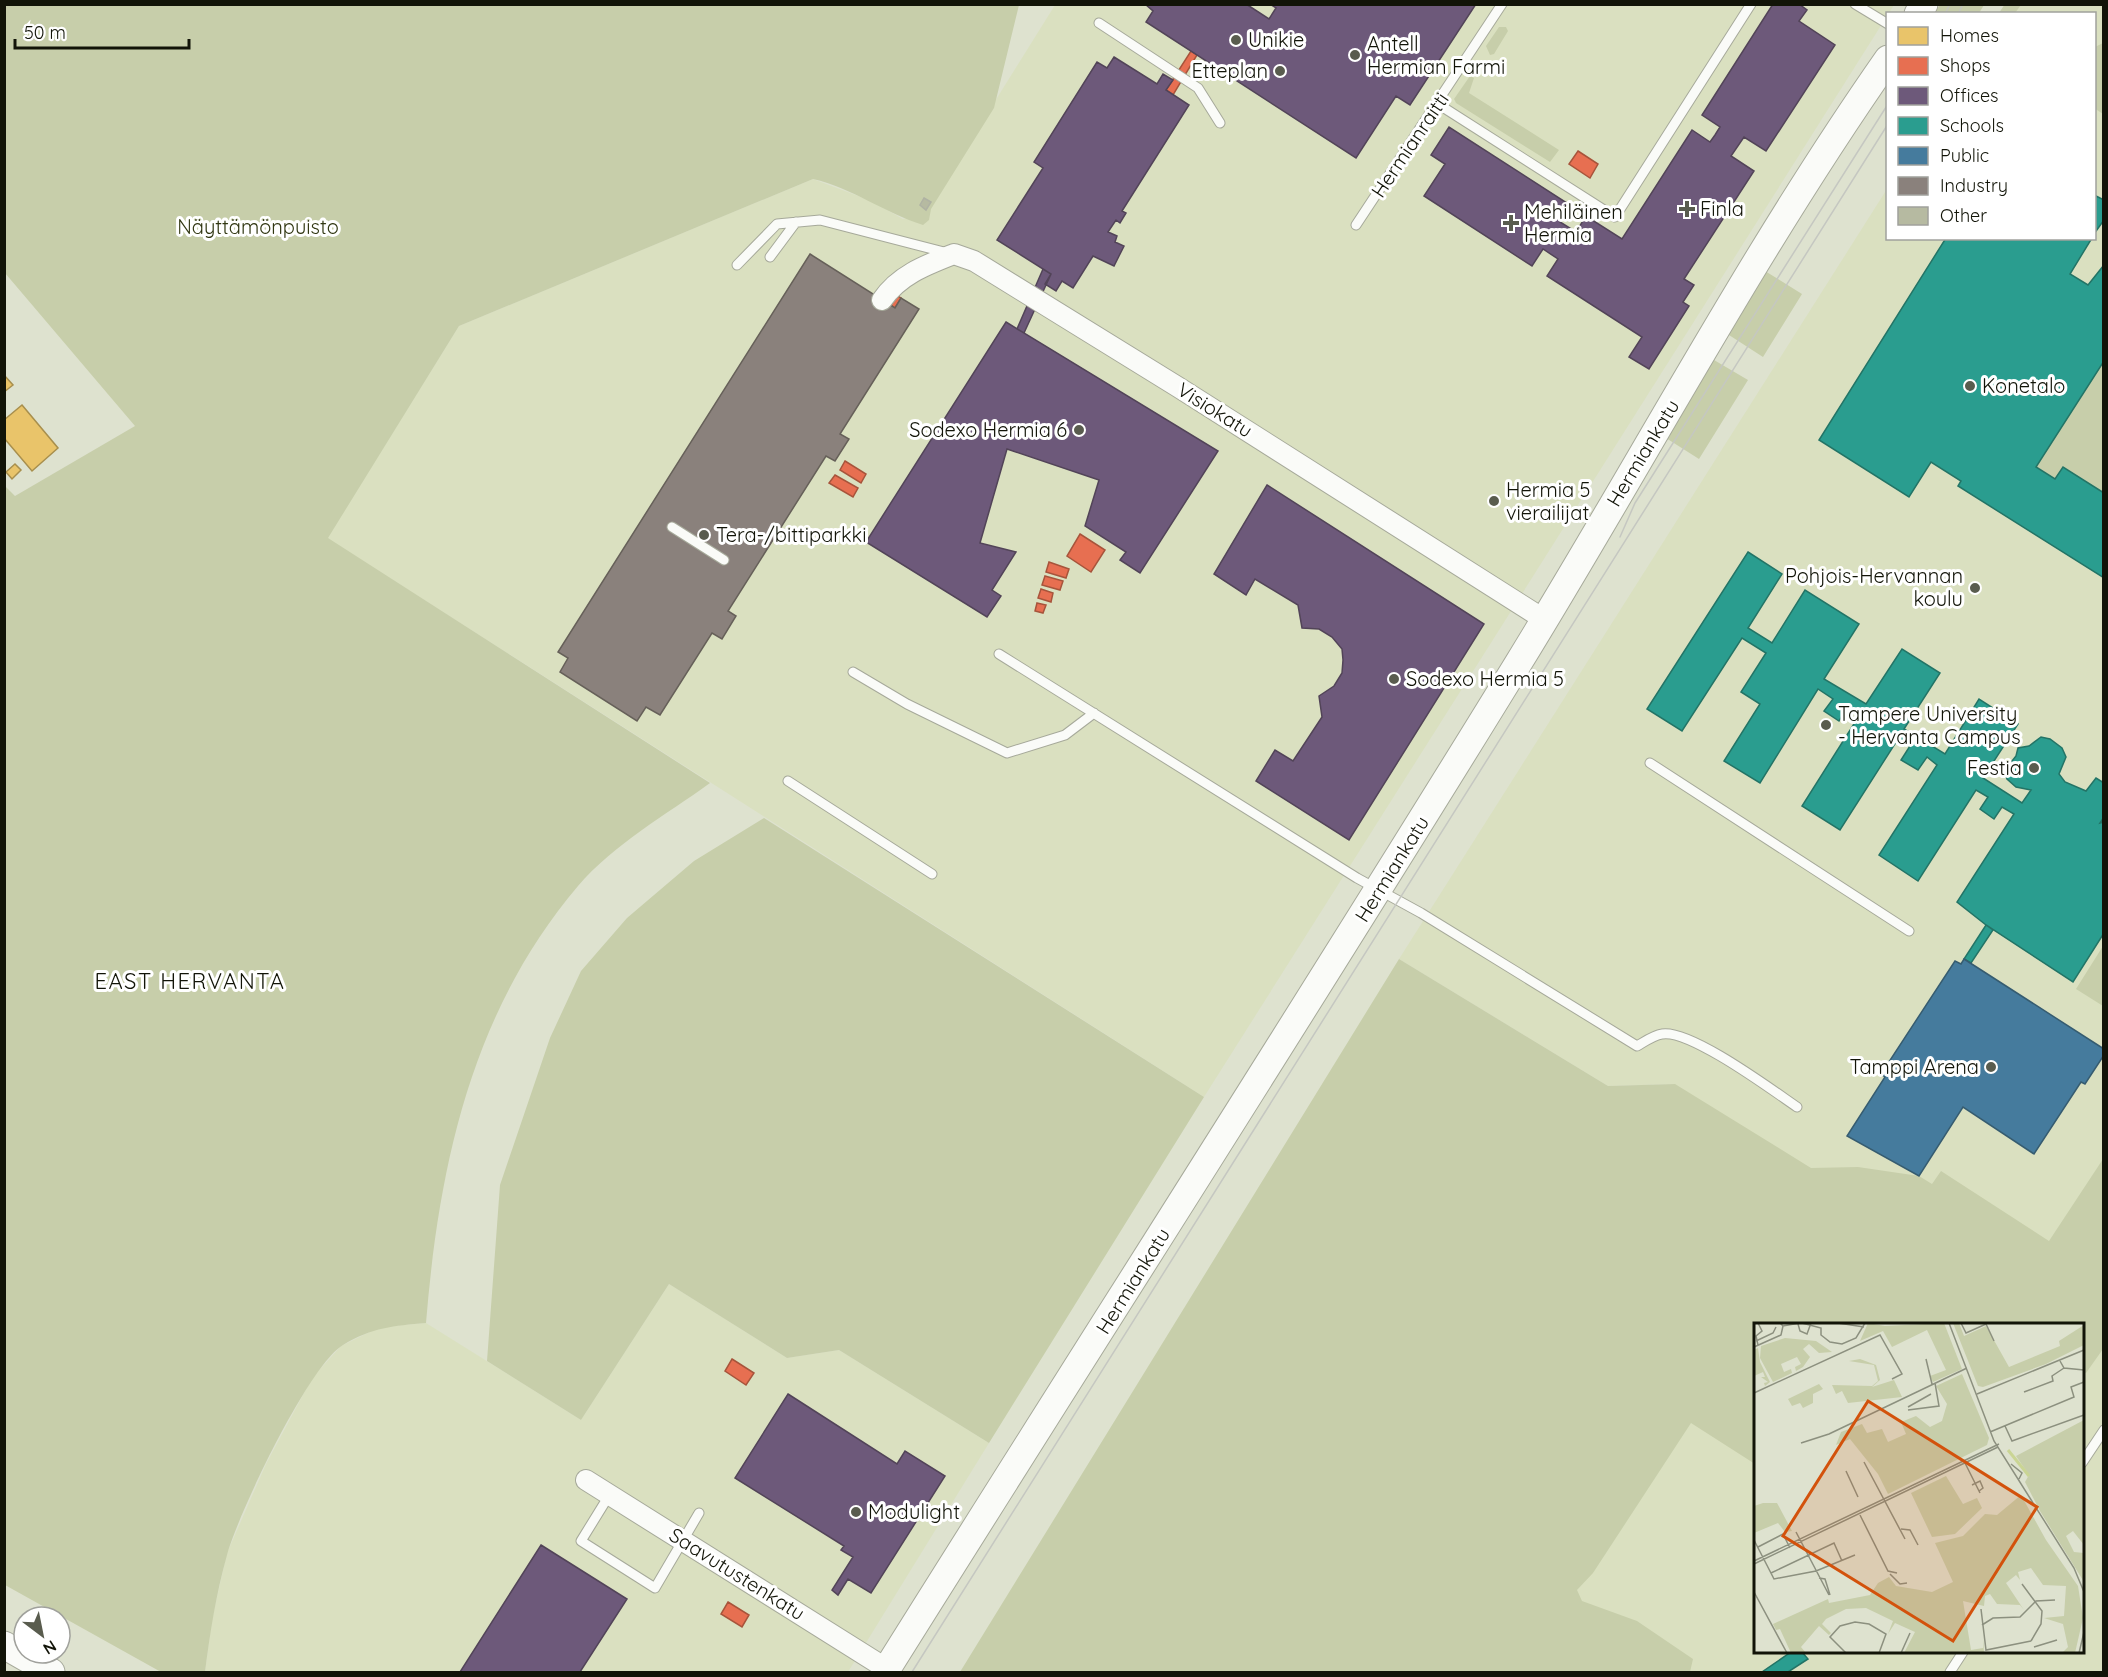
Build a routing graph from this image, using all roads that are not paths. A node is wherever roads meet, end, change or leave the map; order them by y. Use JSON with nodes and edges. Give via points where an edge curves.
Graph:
{"nodes":[{"id":1,"x":1502,"y":4,"type":"edge"},
{"id":2,"x":1751,"y":4,"type":"edge"},
{"id":3,"x":1855,"y":4,"type":"edge"},
{"id":4,"x":1100,"y":23,"type":"dead end"},
{"id":5,"x":1886,"y":23,"type":"edge"},
{"id":6,"x":1886,"y":61,"type":"edge"},
{"id":7,"x":1438,"y":104,"type":"junction"},
{"id":8,"x":1220,"y":123,"type":"dead end"},
{"id":9,"x":796,"y":222,"type":"junction"},
{"id":10,"x":1356,"y":225,"type":"dead end"},
{"id":11,"x":954,"y":254,"type":"junction"},
{"id":12,"x":770,"y":257,"type":"dead end"},
{"id":13,"x":737,"y":265,"type":"dead end"},
{"id":14,"x":882,"y":300,"type":"dead end"},
{"id":15,"x":672,"y":527,"type":"dead end"},
{"id":16,"x":724,"y":560,"type":"dead end"},
{"id":17,"x":1545,"y":620,"type":"junction"},
{"id":18,"x":999,"y":654,"type":"dead end"},
{"id":19,"x":853,"y":672,"type":"dead end"},
{"id":20,"x":1094,"y":713,"type":"junction"},
{"id":21,"x":1650,"y":763,"type":"dead end"},
{"id":22,"x":788,"y":782,"type":"dead end"},
{"id":23,"x":932,"y":874,"type":"dead end"},
{"id":24,"x":1379,"y":891,"type":"junction"},
{"id":25,"x":1909,"y":931,"type":"dead end"},
{"id":26,"x":1797,"y":1107,"type":"dead end"},
{"id":27,"x":2103,"y":1430,"type":"edge"},
{"id":28,"x":2084,"y":1460,"type":"edge"},
{"id":29,"x":586,"y":1480,"type":"dead end"},
{"id":30,"x":610,"y":1494,"type":"junction"},
{"id":31,"x":699,"y":1513,"type":"dead end"},
{"id":32,"x":683,"y":1540,"type":"junction"},
{"id":33,"x":4,"y":1645,"type":"edge"},
{"id":34,"x":1962,"y":1653,"type":"edge"},
{"id":35,"x":886,"y":1671,"type":"edge"},
{"id":36,"x":51,"y":1672,"type":"edge"},
{"id":37,"x":1950,"y":1672,"type":"edge"}],
"edges":[{"from":1,"to":7,"type":"lane","name":"Hermianraitti"},
{"from":2,"to":7,"type":"lane","via":[[1615,217]]},
{"from":3,"to":5,"type":"lane"},
{"from":4,"to":8,"type":"lane","via":[[1198,88]]},
{"from":6,"to":17,"type":"street","name":"Hermiankatu","via":[[1758,257]]},
{"from":7,"to":10,"type":"lane","name":"Hermianraitti"},
{"from":9,"to":11,"type":"lane","via":[[820,220]]},
{"from":9,"to":12,"type":"lane"},
{"from":9,"to":13,"type":"lane","via":[[777,224]]},
{"from":11,"to":14,"type":"street","via":[[908,275],[892,286]]},
{"from":11,"to":17,"type":"street","name":"Visiokatu","via":[[974,261],[1178,387]]},
{"from":15,"to":16,"type":"lane"},
{"from":17,"to":24,"type":"street","name":"Hermiankatu"},
{"from":18,"to":20,"type":"lane"},
{"from":19,"to":20,"type":"lane","via":[[907,704],[1007,753],[1065,735]]},
{"from":20,"to":24,"type":"lane"},
{"from":21,"to":25,"type":"lane"},
{"from":22,"to":23,"type":"lane"},
{"from":24,"to":26,"type":"lane","via":[[1637,1046],[1662,1034],[1684,1037]]},
{"from":24,"to":35,"type":"street","name":"Hermiankatu"},
{"from":27,"to":28,"type":"lane"},
{"from":29,"to":30,"type":"street","name":"Saavutustenkatu"},
{"from":30,"to":32,"type":"street","name":"Saavutustenkatu"},
{"from":30,"to":32,"type":"lane","via":[[582,1541],[655,1588]]},
{"from":31,"to":32,"type":"lane"},
{"from":32,"to":35,"type":"street","name":"Saavutustenkatu"},
{"from":33,"to":36,"type":"street"},
{"from":34,"to":37,"type":"lane"}]}
